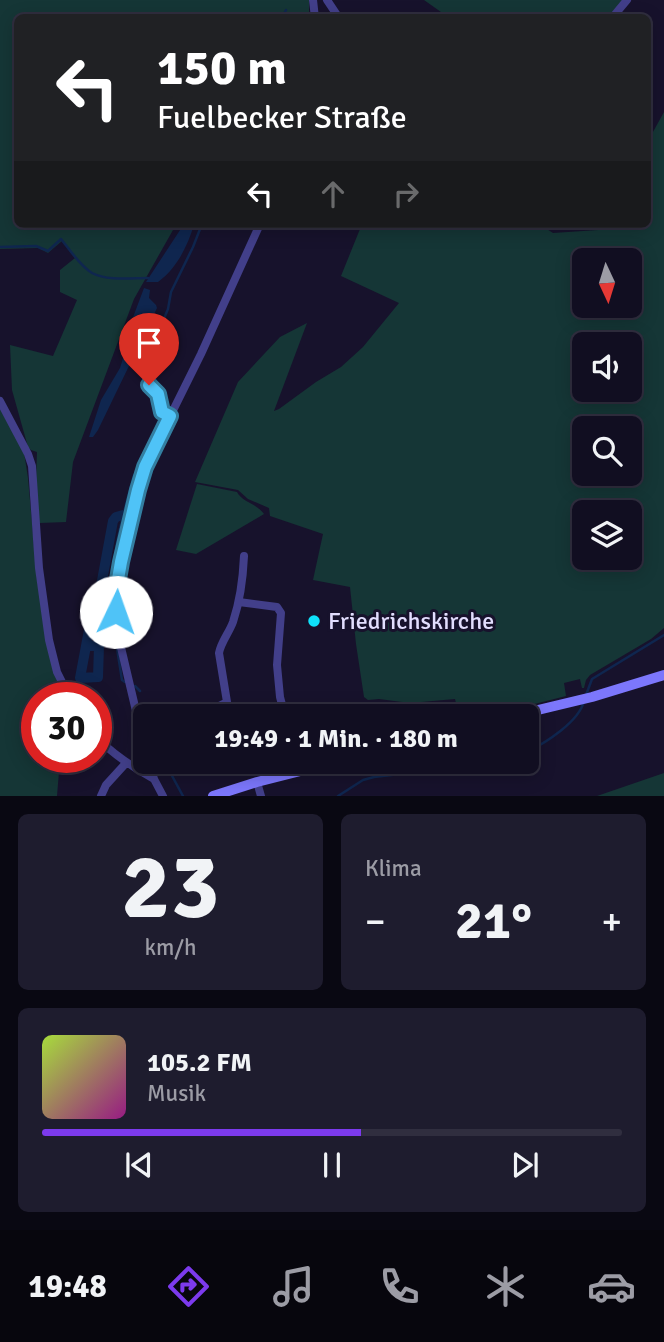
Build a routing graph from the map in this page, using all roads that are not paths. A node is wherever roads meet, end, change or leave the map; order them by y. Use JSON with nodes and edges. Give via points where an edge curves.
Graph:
{"nodes":[{"id":1,"x":627,"y":0,"type":"edge"},
{"id":2,"x":615,"y":14,"type":"edge"},
{"id":3,"x":258,"y":228,"type":"edge"},
{"id":4,"x":149,"y":385,"type":"dead end"},
{"id":5,"x":0,"y":401,"type":"edge"},
{"id":6,"x":170,"y":416,"type":"junction"},
{"id":7,"x":244,"y":556,"type":"dead end"},
{"id":8,"x":239,"y":602,"type":"junction"},
{"id":9,"x":664,"y":675,"type":"edge"},
{"id":10,"x":62,"y":682,"type":"edge"},
{"id":11,"x":135,"y":704,"type":"edge"},
{"id":12,"x":223,"y":704,"type":"edge"},
{"id":13,"x":282,"y":704,"type":"edge"},
{"id":14,"x":539,"y":709,"type":"edge"},
{"id":15,"x":112,"y":753,"type":"edge"},
{"id":16,"x":126,"y":763,"type":"junction"},
{"id":17,"x":153,"y":774,"type":"edge"},
{"id":18,"x":279,"y":774,"type":"edge"},
{"id":19,"x":154,"y":779,"type":"junction"},
{"id":20,"x":257,"y":782,"type":"junction"},
{"id":21,"x":101,"y":796,"type":"edge"},
{"id":22,"x":163,"y":796,"type":"edge"},
{"id":23,"x":213,"y":796,"type":"edge"},
{"id":24,"x":261,"y":796,"type":"edge"}],
"edges":[{"from":1,"to":2,"type":"street"},
{"from":3,"to":6,"type":"street"},
{"from":4,"to":6,"type":"street","via":[[158,394],[162,412]]},
{"from":5,"to":10,"type":"street","via":[[32,466],[49,640]]},
{"from":6,"to":11,"type":"street","via":[[145,467],[117,585],[119,639]]},
{"from":7,"to":8,"type":"street"},
{"from":8,"to":12,"type":"street","via":[[220,646],[227,702]]},
{"from":8,"to":13,"type":"street","via":[[277,607],[281,613],[277,665]]},
{"from":9,"to":14,"type":"main road"},
{"from":15,"to":16,"type":"street"},
{"from":16,"to":19,"type":"street"},
{"from":16,"to":21,"type":"street"},
{"from":17,"to":19,"type":"street"},
{"from":18,"to":20,"type":"main road"},
{"from":19,"to":22,"type":"street"},
{"from":20,"to":23,"type":"main road"},
{"from":20,"to":24,"type":"street"}]}
